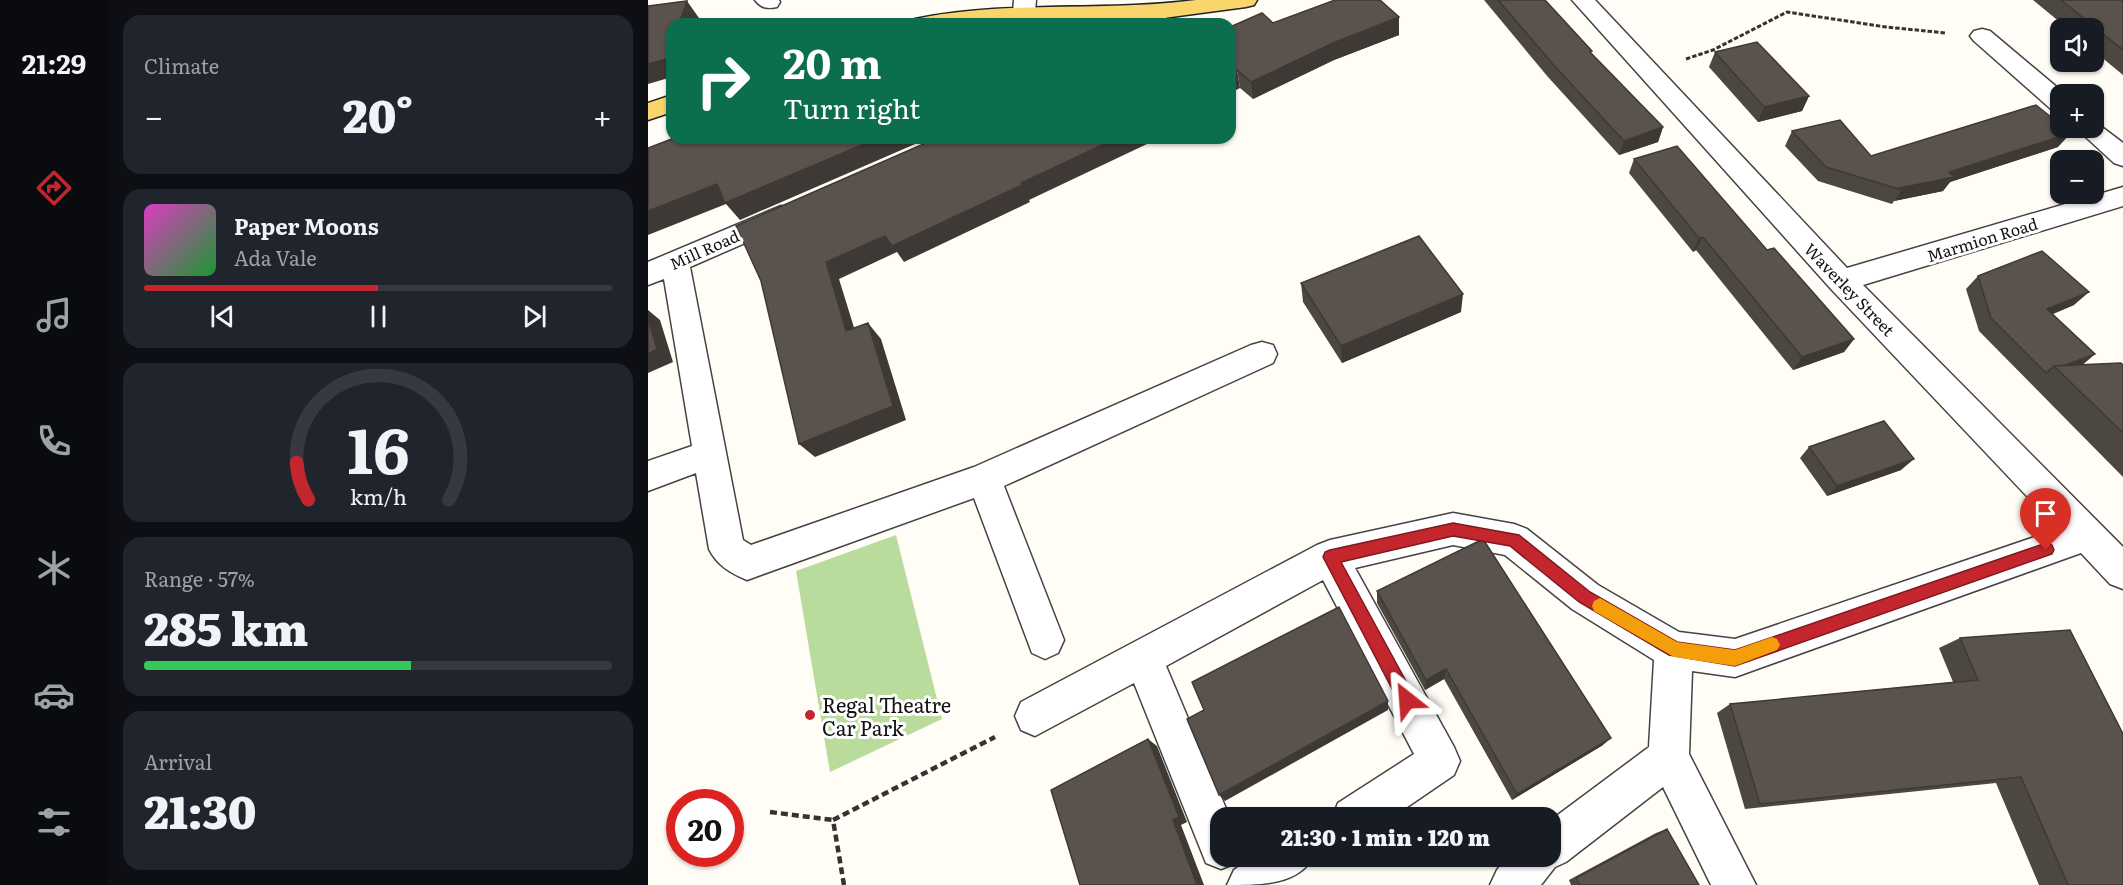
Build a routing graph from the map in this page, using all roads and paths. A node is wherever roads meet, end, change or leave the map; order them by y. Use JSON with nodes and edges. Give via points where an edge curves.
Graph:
{"nodes":[{"id":1,"x":1246,"y":0,"type":"edge"},
{"id":2,"x":1583,"y":0,"type":"edge"},
{"id":3,"x":1024,"y":6,"type":"edge"},
{"id":4,"x":952,"y":18,"type":"edge"},
{"id":5,"x":1156,"y":18,"type":"edge"},
{"id":6,"x":1982,"y":36,"type":"joint"},
{"id":7,"x":1648,"y":72,"type":"junction"},
{"id":8,"x":2050,"y":95,"type":"edge"},
{"id":9,"x":666,"y":105,"type":"edge"},
{"id":10,"x":648,"y":112,"type":"edge"},
{"id":11,"x":2101,"y":138,"type":"edge"},
{"id":12,"x":2123,"y":157,"type":"edge"},
{"id":13,"x":2123,"y":196,"type":"edge"},
{"id":14,"x":806,"y":205,"type":"edge"},
{"id":15,"x":662,"y":268,"type":"edge"},
{"id":16,"x":1841,"y":281,"type":"junction"},
{"id":17,"x":1262,"y":354,"type":"dead end"},
{"id":18,"x":709,"y":454,"type":"junction"},
{"id":19,"x":648,"y":476,"type":"edge"},
{"id":20,"x":984,"y":479,"type":"junction"},
{"id":21,"x":2088,"y":535,"type":"junction"},
{"id":22,"x":1330,"y":557,"type":"junction"},
{"id":23,"x":2123,"y":572,"type":"edge"},
{"id":24,"x":1045,"y":640,"type":"dead end"},
{"id":25,"x":1674,"y":650,"type":"junction"},
{"id":26,"x":1143,"y":658,"type":"junction"},
{"id":27,"x":1035,"y":716,"type":"joint"},
{"id":28,"x":1669,"y":757,"type":"junction"},
{"id":29,"x":1370,"y":807,"type":"edge"},
{"id":30,"x":771,"y":812,"type":"dead end"},
{"id":31,"x":833,"y":820,"type":"junction"},
{"id":32,"x":1210,"y":821,"type":"edge"},
{"id":33,"x":1561,"y":839,"type":"edge"},
{"id":34,"x":1229,"y":867,"type":"edge"},
{"id":35,"x":1276,"y":867,"type":"edge"},
{"id":36,"x":1528,"y":867,"type":"edge"},
{"id":37,"x":844,"y":885,"type":"edge"},
{"id":38,"x":1236,"y":885,"type":"edge"},
{"id":39,"x":1249,"y":885,"type":"edge"},
{"id":40,"x":1512,"y":885,"type":"edge"},
{"id":41,"x":1734,"y":885,"type":"edge"}],
"edges":[{"from":1,"to":5,"type":"main road"},
{"from":2,"to":7,"type":"street","name":"Waverley Street"},
{"from":3,"to":4,"type":"main road"},
{"from":3,"to":5,"type":"main road"},
{"from":6,"to":7,"type":"path","via":[[1787,12],[1713,50]]},
{"from":6,"to":8,"type":"street"},
{"from":7,"to":16,"type":"street","name":"Waverley Street"},
{"from":9,"to":10,"type":"main road"},
{"from":11,"to":12,"type":"street"},
{"from":13,"to":16,"type":"street","name":"Marmion Road"},
{"from":14,"to":15,"type":"street","name":"Mill Road"},
{"from":15,"to":18,"type":"street"},
{"from":16,"to":21,"type":"street","name":"Waverley Street"},
{"from":17,"to":20,"type":"street"},
{"from":18,"to":19,"type":"street"},
{"from":18,"to":20,"type":"street","via":[[727,549],[747,563]]},
{"from":20,"to":24,"type":"street"},
{"from":21,"to":23,"type":"street","name":"Waverley Street"},
{"from":21,"to":25,"type":"street","via":[[1735,658]]},
{"from":22,"to":25,"type":"street","via":[[1453,529],[1514,540],[1585,597]]},
{"from":22,"to":26,"type":"street"},
{"from":22,"to":29,"type":"street","via":[[1440,761]]},
{"from":25,"to":28,"type":"street"},
{"from":26,"to":27,"type":"street"},
{"from":26,"to":32,"type":"street"},
{"from":27,"to":31,"type":"path"},
{"from":28,"to":33,"type":"street"},
{"from":28,"to":41,"type":"street"},
{"from":30,"to":31,"type":"path"},
{"from":31,"to":37,"type":"path"},
{"from":34,"to":38,"type":"street"},
{"from":35,"to":39,"type":"street"},
{"from":36,"to":40,"type":"street"}]}
